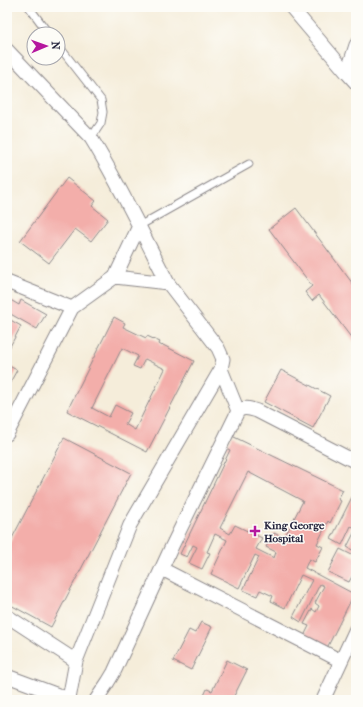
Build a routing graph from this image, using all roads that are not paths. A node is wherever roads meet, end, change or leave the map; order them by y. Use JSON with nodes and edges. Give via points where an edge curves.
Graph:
{"nodes":[{"id":1,"x":30,"y":7,"type":"edge"},
{"id":2,"x":291,"y":7,"type":"edge"},
{"id":3,"x":44,"y":26,"type":"edge"},
{"id":4,"x":356,"y":45,"type":"edge"},
{"id":5,"x":7,"y":50,"type":"edge"},
{"id":6,"x":66,"y":55,"type":"edge"},
{"id":7,"x":347,"y":73,"type":"junction"},
{"id":8,"x":356,"y":83,"type":"edge"},
{"id":9,"x":91,"y":138,"type":"junction"},
{"id":10,"x":249,"y":164,"type":"dead end"},
{"id":11,"x":139,"y":226,"type":"junction"},
{"id":12,"x":115,"y":277,"type":"junction"},
{"id":13,"x":7,"y":282,"type":"edge"},
{"id":14,"x":168,"y":283,"type":"junction"},
{"id":15,"x":72,"y":308,"type":"junction"},
{"id":16,"x":221,"y":369,"type":"junction"},
{"id":17,"x":238,"y":411,"type":"junction"},
{"id":18,"x":7,"y":434,"type":"edge"},
{"id":19,"x":356,"y":462,"type":"edge"},
{"id":20,"x":162,"y":569,"type":"junction"},
{"id":21,"x":7,"y":616,"type":"edge"},
{"id":22,"x":356,"y":629,"type":"edge"},
{"id":23,"x":76,"y":661,"type":"junction"},
{"id":24,"x":341,"y":661,"type":"junction"},
{"id":25,"x":7,"y":676,"type":"edge"},
{"id":26,"x":69,"y":700,"type":"edge"},
{"id":27,"x":96,"y":700,"type":"edge"},
{"id":28,"x":323,"y":700,"type":"edge"}],
"edges":[{"from":1,"to":3,"type":"lane"},
{"from":2,"to":7,"type":"street"},
{"from":4,"to":7,"type":"street"},
{"from":5,"to":9,"type":"street"},
{"from":6,"to":9,"type":"lane","via":[[101,100],[102,117]]},
{"from":7,"to":8,"type":"street"},
{"from":9,"to":11,"type":"street"},
{"from":10,"to":11,"type":"lane"},
{"from":11,"to":12,"type":"street"},
{"from":11,"to":14,"type":"street"},
{"from":12,"to":14,"type":"street"},
{"from":12,"to":15,"type":"street"},
{"from":13,"to":15,"type":"street"},
{"from":14,"to":16,"type":"street","via":[[218,348],[223,359]]},
{"from":15,"to":18,"type":"street"},
{"from":16,"to":17,"type":"street"},
{"from":16,"to":23,"type":"street","via":[[130,525]]},
{"from":17,"to":19,"type":"street","via":[[242,408],[257,411]]},
{"from":17,"to":20,"type":"street"},
{"from":20,"to":24,"type":"street"},
{"from":20,"to":27,"type":"street","via":[[114,672]]},
{"from":21,"to":23,"type":"street"},
{"from":22,"to":24,"type":"street"},
{"from":23,"to":26,"type":"street"},
{"from":24,"to":28,"type":"street"},
{"from":25,"to":26,"type":"street"}]}
